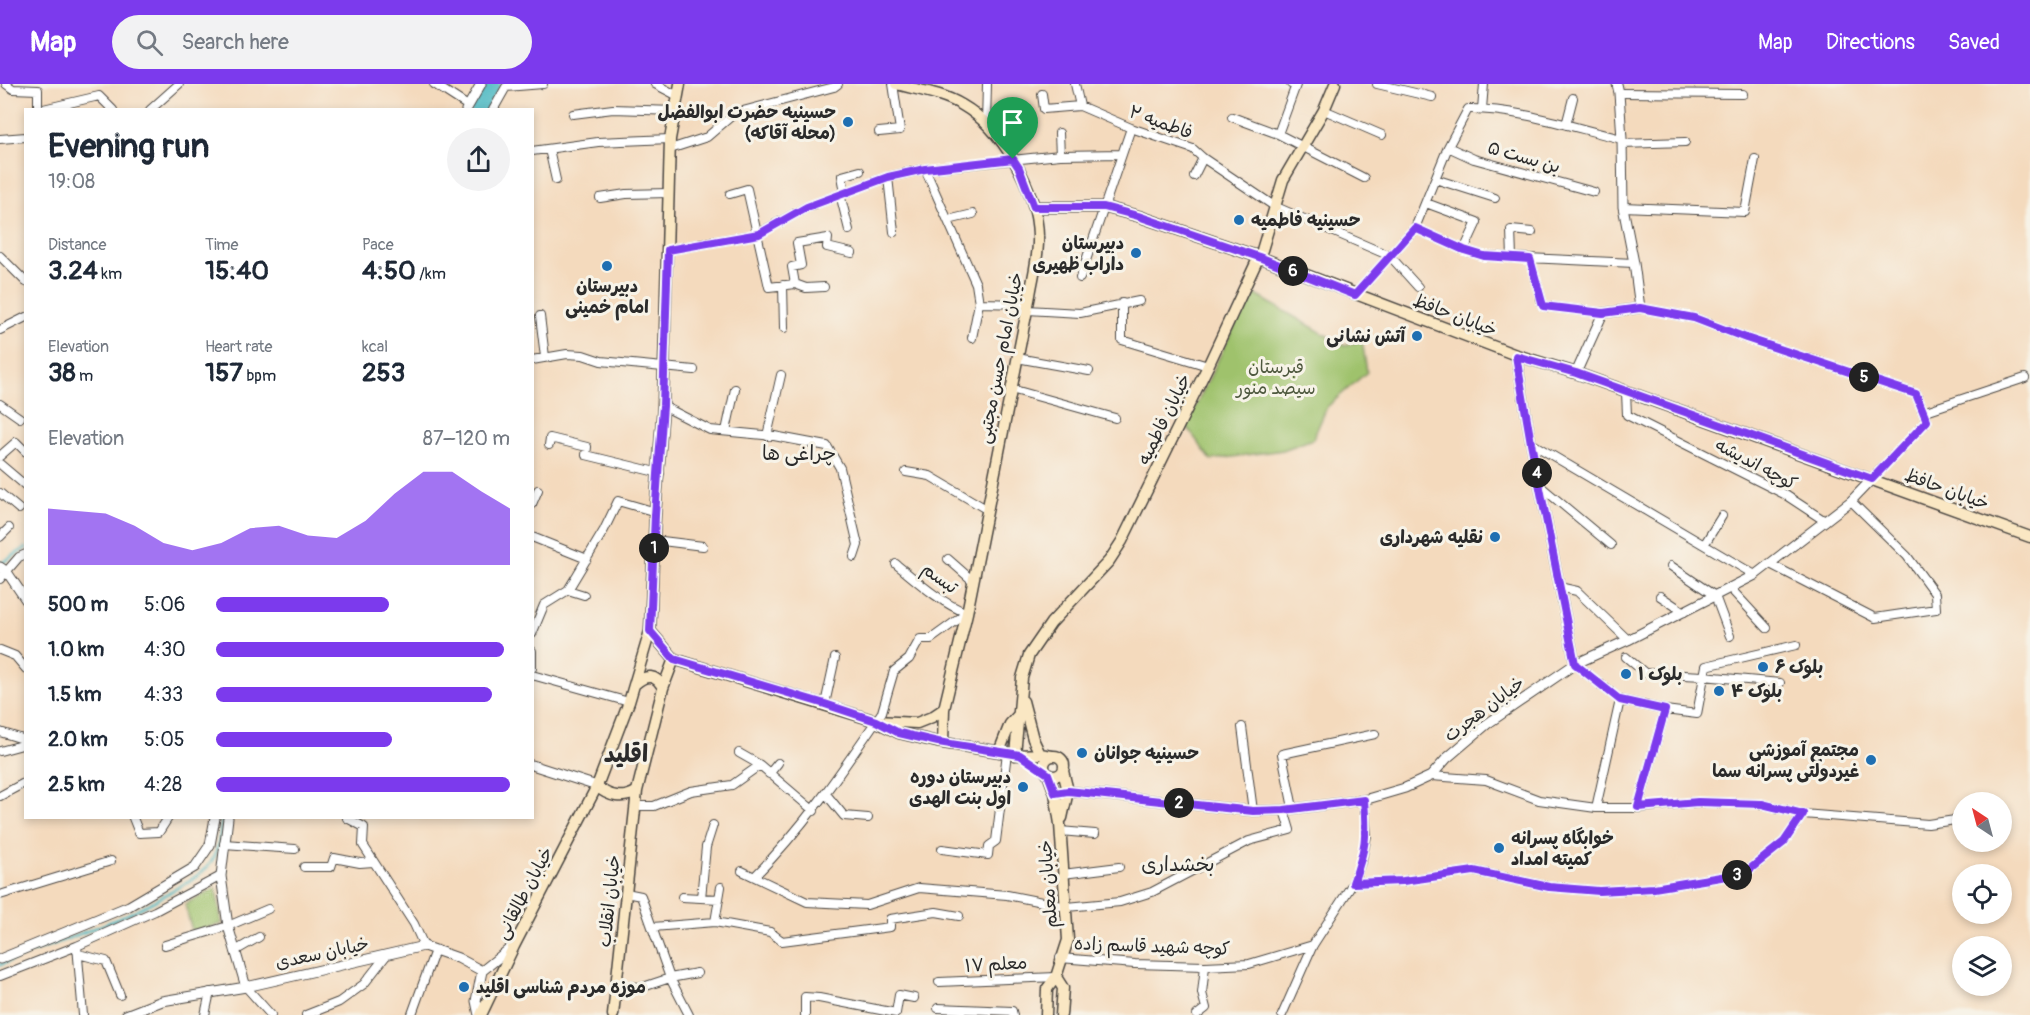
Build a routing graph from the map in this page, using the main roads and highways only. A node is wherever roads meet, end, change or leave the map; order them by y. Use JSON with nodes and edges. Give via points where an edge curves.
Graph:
{"nodes":[{"id":1,"x":680,"y":84,"type":"edge"},
{"id":2,"x":894,"y":84,"type":"edge"},
{"id":3,"x":1335,"y":84,"type":"edge"},
{"id":4,"x":1034,"y":207,"type":"junction"},
{"id":5,"x":1259,"y":257,"type":"junction"},
{"id":6,"x":2030,"y":537,"type":"edge"},
{"id":7,"x":650,"y":631,"type":"junction"},
{"id":8,"x":674,"y":659,"type":"junction"},
{"id":9,"x":635,"y":684,"type":"junction"},
{"id":10,"x":663,"y":688,"type":"junction"},
{"id":11,"x":1022,"y":695,"type":"junction"},
{"id":12,"x":944,"y":709,"type":"junction"},
{"id":13,"x":1019,"y":713,"type":"junction"},
{"id":14,"x":876,"y":721,"type":"junction"},
{"id":15,"x":943,"y":742,"type":"junction"},
{"id":16,"x":1010,"y":754,"type":"junction"},
{"id":17,"x":1040,"y":754,"type":"junction"},
{"id":18,"x":1052,"y":756,"type":"junction"},
{"id":19,"x":1063,"y":771,"type":"junction"},
{"id":20,"x":1047,"y":773,"type":"junction"},
{"id":21,"x":597,"y":786,"type":"junction"},
{"id":22,"x":637,"y":791,"type":"junction"},
{"id":23,"x":1068,"y":791,"type":"junction"},
{"id":24,"x":1055,"y":793,"type":"junction"},
{"id":25,"x":1060,"y":828,"type":"junction"},
{"id":26,"x":1056,"y":977,"type":"junction"},
{"id":27,"x":480,"y":1015,"type":"edge"},
{"id":28,"x":613,"y":1015,"type":"edge"},
{"id":29,"x":1046,"y":1015,"type":"edge"},
{"id":30,"x":1061,"y":1015,"type":"edge"}],
"edges":[{"from":1,"to":7,"type":"main road","name":"خیابان طالقانی","via":[[670,144],[663,406]]},
{"from":2,"to":4,"type":"main road","name":"خیابان امام حسن مجتبی","via":[[950,99],[986,124],[1019,168]]},
{"from":3,"to":5,"type":"main road","name":"خیابان فاطمیه","via":[[1283,180]]},
{"from":4,"to":5,"type":"main road","name":"خیابان حافظ","via":[[1104,207]]},
{"from":4,"to":12,"type":"main road","name":"خیابان امام حسن مجتبی","via":[[1038,249],[1028,307]]},
{"from":5,"to":6,"type":"main road","name":"خیابان حافظ","via":[[1516,356],[1576,373]]},
{"from":5,"to":11,"type":"main road","name":"خیابان فاطمیه","via":[[1118,549],[1051,623],[1029,655]]},
{"from":7,"to":8,"type":"main road"},
{"from":7,"to":9,"type":"main road","name":"خیابان طالقانی"},
{"from":8,"to":10,"type":"main road","name":"خیابان انقلاب"},
{"from":8,"to":14,"type":"main road"},
{"from":9,"to":10,"type":"main road","via":[[649,676],[656,678]]},
{"from":9,"to":21,"type":"main road","name":"خیابان طالقانی"},
{"from":10,"to":22,"type":"main road","name":"خیابان انقلاب"},
{"from":11,"to":13,"type":"main road","name":"خیابان فاطمیه"},
{"from":11,"to":17,"type":"main road"},
{"from":12,"to":14,"type":"main road","via":[[917,723]]},
{"from":12,"to":15,"type":"main road","name":"خیابان امام حسن مجتبی"},
{"from":13,"to":16,"type":"main road","name":"خیابان فاطمیه"},
{"from":13,"to":16,"type":"main road","via":[[1010,724]]},
{"from":14,"to":15,"type":"main road","via":[[899,733]]},
{"from":15,"to":16,"type":"main road"},
{"from":16,"to":17,"type":"main road"},
{"from":16,"to":20,"type":"main road"},
{"from":17,"to":18,"type":"main road"},
{"from":18,"to":19,"type":"main road","via":[[1064,761]]},
{"from":18,"to":20,"type":"main road","via":[[1045,763]]},
{"from":19,"to":20,"type":"main road","via":[[1058,776]]},
{"from":19,"to":23,"type":"main road","name":"خیابان معلم"},
{"from":20,"to":24,"type":"main road","name":"خیابان معلم"},
{"from":21,"to":22,"type":"main road","via":[[619,797]]},
{"from":21,"to":27,"type":"main road","name":"خیابان طالقانی"},
{"from":22,"to":28,"type":"main road","name":"خیابان انقلاب"},
{"from":23,"to":24,"type":"main road"},
{"from":23,"to":25,"type":"main road","name":"خیابان معلم"},
{"from":24,"to":25,"type":"main road","name":"خیابان معلم"},
{"from":25,"to":26,"type":"main road","name":"خیابان معلم","via":[[1068,940]]},
{"from":26,"to":29,"type":"main road","name":"خیابان معلم","via":[[1047,989]]},
{"from":26,"to":30,"type":"main road","name":"خیابان معلم","via":[[1063,988]]}]}
